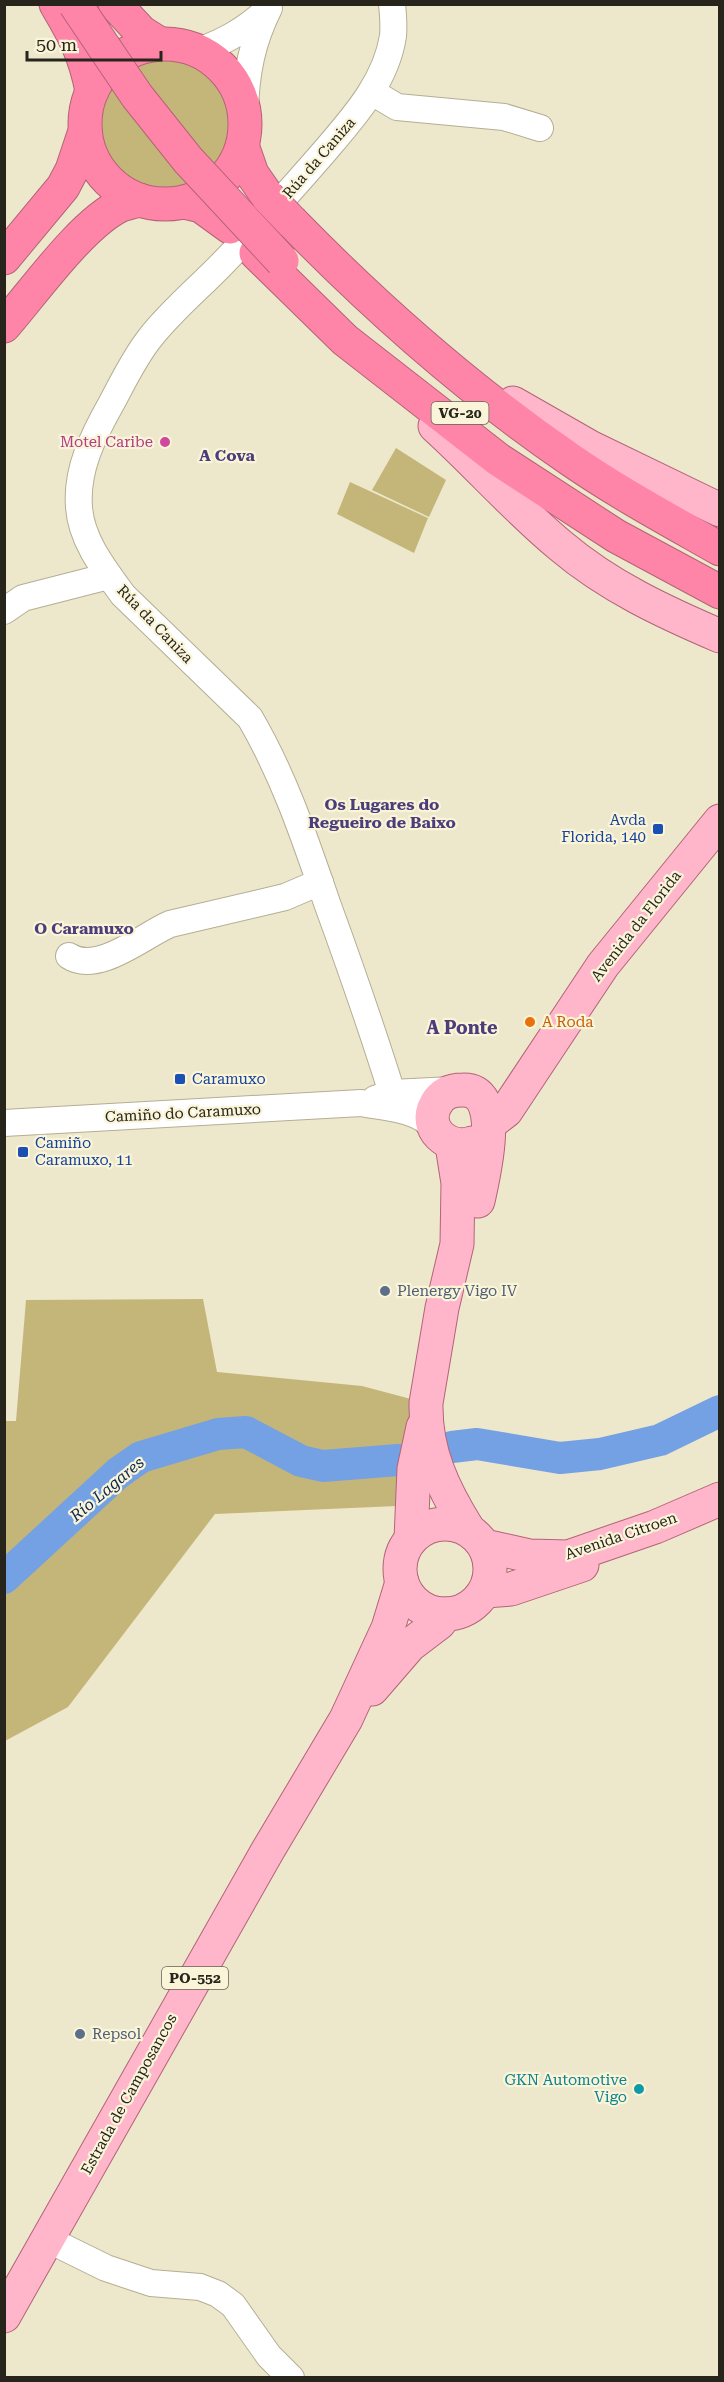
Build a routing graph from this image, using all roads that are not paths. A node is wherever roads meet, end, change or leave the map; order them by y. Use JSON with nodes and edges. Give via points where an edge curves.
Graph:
{"nodes":[{"id":1,"x":56,"y":4,"type":"edge"},
{"id":2,"x":75,"y":4,"type":"edge"},
{"id":3,"x":90,"y":4,"type":"edge"},
{"id":4,"x":115,"y":4,"type":"edge"},
{"id":5,"x":392,"y":4,"type":"edge"},
{"id":6,"x":271,"y":6,"type":"edge"},
{"id":7,"x":160,"y":44,"type":"junction"},
{"id":8,"x":199,"y":51,"type":"junction"},
{"id":9,"x":92,"y":91,"type":"junction"},
{"id":10,"x":372,"y":92,"type":"junction"},
{"id":11,"x":245,"y":111,"type":"junction"},
{"id":12,"x":540,"y":128,"type":"dead end"},
{"id":13,"x":85,"y":131,"type":"junction"},
{"id":14,"x":243,"y":147,"type":"junction"},
{"id":15,"x":139,"y":200,"type":"junction"},
{"id":16,"x":184,"y":202,"type":"junction"},
{"id":17,"x":4,"y":258,"type":"edge"},
{"id":18,"x":4,"y":326,"type":"edge"},
{"id":19,"x":400,"y":326,"type":"junction"},
{"id":20,"x":345,"y":340,"type":"junction"},
{"id":21,"x":720,"y":510,"type":"edge"},
{"id":22,"x":659,"y":537,"type":"junction"},
{"id":23,"x":720,"y":549,"type":"edge"},
{"id":24,"x":720,"y":562,"type":"edge"},
{"id":25,"x":109,"y":576,"type":"junction"},
{"id":26,"x":720,"y":580,"type":"edge"},
{"id":27,"x":720,"y":592,"type":"edge"},
{"id":28,"x":4,"y":611,"type":"edge"},
{"id":29,"x":720,"y":636,"type":"edge"},
{"id":30,"x":720,"y":821,"type":"edge"},
{"id":31,"x":320,"y":882,"type":"junction"},
{"id":32,"x":69,"y":956,"type":"dead end"},
{"id":33,"x":556,"y":1034,"type":"junction"},
{"id":34,"x":460,"y":1090,"type":"junction"},
{"id":35,"x":392,"y":1093,"type":"junction"},
{"id":36,"x":361,"y":1103,"type":"junction"},
{"id":37,"x":4,"y":1123,"type":"edge"},
{"id":38,"x":489,"y":1124,"type":"junction"},
{"id":39,"x":443,"y":1137,"type":"junction"},
{"id":40,"x":478,"y":1201,"type":"junction"},
{"id":41,"x":457,"y":1244,"type":"junction"},
{"id":42,"x":424,"y":1466,"type":"junction"},
{"id":43,"x":720,"y":1499,"type":"edge"},
{"id":44,"x":720,"y":1515,"type":"edge"},
{"id":45,"x":476,"y":1537,"type":"junction"},
{"id":46,"x":411,"y":1539,"type":"junction"},
{"id":47,"x":402,"y":1582,"type":"junction"},
{"id":48,"x":485,"y":1591,"type":"junction"},
{"id":49,"x":446,"y":1614,"type":"junction"},
{"id":50,"x":346,"y":1719,"type":"junction"},
{"id":51,"x":47,"y":2239,"type":"junction"},
{"id":52,"x":4,"y":2316,"type":"edge"},
{"id":53,"x":291,"y":2378,"type":"edge"}],
"edges":[{"from":1,"to":9,"type":"highway","via":[[86,61]]},
{"from":2,"to":22,"type":"highway","number":"VG-20","bridge":true,"via":[[137,96],[188,160],[282,261],[412,376],[480,429],[537,469]]},
{"from":3,"to":22,"type":"highway","number":"VG-20","via":[[144,87],[199,155],[351,306],[461,399]]},
{"from":4,"to":7,"type":"highway","via":[[141,32]]},
{"from":5,"to":10,"type":"street","name":"Rúa da Caniza","via":[[393,36]]},
{"from":6,"to":8,"type":"street","via":[[230,39]]},
{"from":6,"to":11,"type":"street","via":[[249,59]]},
{"from":7,"to":8,"type":"highway"},
{"from":7,"to":9,"type":"highway","via":[[139,48],[119,58]]},
{"from":8,"to":11,"type":"highway","via":[[229,75]]},
{"from":9,"to":13,"type":"highway"},
{"from":10,"to":12,"type":"street","via":[[396,107],[504,117]]},
{"from":10,"to":25,"type":"street","name":"Rúa da Caniza","via":[[289,192],[150,338],[101,421],[79,481],[79,508],[84,531]]},
{"from":11,"to":14,"type":"highway"},
{"from":13,"to":15,"type":"highway","via":[[88,149],[102,173],[122,192]]},
{"from":13,"to":17,"type":"highway","via":[[63,187]]},
{"from":14,"to":16,"type":"highway","via":[[226,177],[207,192]]},
{"from":14,"to":19,"type":"highway","bridge":true,"via":[[252,174],[268,197]]},
{"from":15,"to":16,"type":"highway","via":[[169,205]]},
{"from":15,"to":18,"type":"highway","via":[[122,205],[84,232]]},
{"from":16,"to":20,"type":"highway","via":[[201,206],[230,227]]},
{"from":19,"to":21,"type":"main road","via":[[530,414]]},
{"from":19,"to":23,"type":"highway","via":[[572,461]]},
{"from":20,"to":27,"type":"highway","via":[[507,466],[616,536]]},
{"from":20,"to":29,"type":"main road","via":[[561,547],[642,601]]},
{"from":22,"to":24,"type":"highway","number":"VG-20"},
{"from":22,"to":26,"type":"highway","number":"VG-20"},
{"from":25,"to":28,"type":"street","via":[[23,598]]},
{"from":25,"to":31,"type":"street","name":"Rúa da Caniza","via":[[123,595],[250,718],[281,778]]},
{"from":30,"to":33,"type":"main road","name":"Avenida da Florida","via":[[603,965]]},
{"from":31,"to":32,"type":"street","via":[[285,897],[170,924],[123,951],[102,958],[76,961]]},
{"from":31,"to":35,"type":"street","name":"Rúa da Caniza"},
{"from":33,"to":34,"type":"main road","name":"Avenida da Florida","via":[[508,1073]]},
{"from":33,"to":38,"type":"main road","name":"Avenida da Florida","via":[[506,1111]]},
{"from":33,"to":40,"type":"main road","name":"Avenida da Florida","via":[[552,1050]]},
{"from":34,"to":35,"type":"street","name":"Camiño do Caramuxo"},
{"from":34,"to":38,"type":"main road","via":[[481,1097],[488,1109]]},
{"from":34,"to":39,"type":"main road","via":[[442,1096],[435,1105],[432,1117]]},
{"from":35,"to":36,"type":"street","name":"Camiño do Caramuxo"},
{"from":36,"to":37,"type":"street","name":"Camiño do Caramuxo"},
{"from":36,"to":39,"type":"street","name":"Camiño do Caramuxo","via":[[409,1112],[428,1121]]},
{"from":38,"to":39,"type":"main road","via":[[475,1142],[464,1146]]},
{"from":38,"to":40,"type":"main road","name":"Avenida da Florida"},
{"from":39,"to":41,"type":"main road","name":"Avenida da Florida","via":[[458,1183]]},
{"from":40,"to":41,"type":"main road","name":"Avenida da Florida"},
{"from":41,"to":42,"type":"main road","name":"Avenida da Florida","via":[[426,1403]]},
{"from":42,"to":45,"type":"main road","name":"Avenida da Florida"},
{"from":42,"to":46,"type":"main road","name":"Avenida da Florida"},
{"from":43,"to":45,"type":"main road","name":"Avenida Citroen","via":[[568,1557],[530,1556]]},
{"from":44,"to":48,"type":"main road","via":[[511,1589]]},
{"from":45,"to":46,"type":"main road","via":[[453,1524],[438,1524]]},
{"from":45,"to":48,"type":"main road","via":[[490,1560]]},
{"from":46,"to":47,"type":"main road","via":[[400,1563]]},
{"from":47,"to":49,"type":"main road","via":[[419,1606]]},
{"from":47,"to":50,"type":"main road","name":"Estrada de Camposancos","via":[[388,1628]]},
{"from":48,"to":49,"type":"main road","via":[[476,1603]]},
{"from":49,"to":50,"type":"main road","name":"Estrada de Camposancos","via":[[410,1645]]},
{"from":50,"to":51,"type":"main road","name":"Estrada de Camposancos","number":"PO-552"},
{"from":51,"to":52,"type":"main road","name":"Estrada de Camposancos","number":"PO-552"},
{"from":51,"to":53,"type":"street","via":[[106,2268],[151,2283],[200,2288],[218,2294],[233,2305],[269,2356]]}]}
